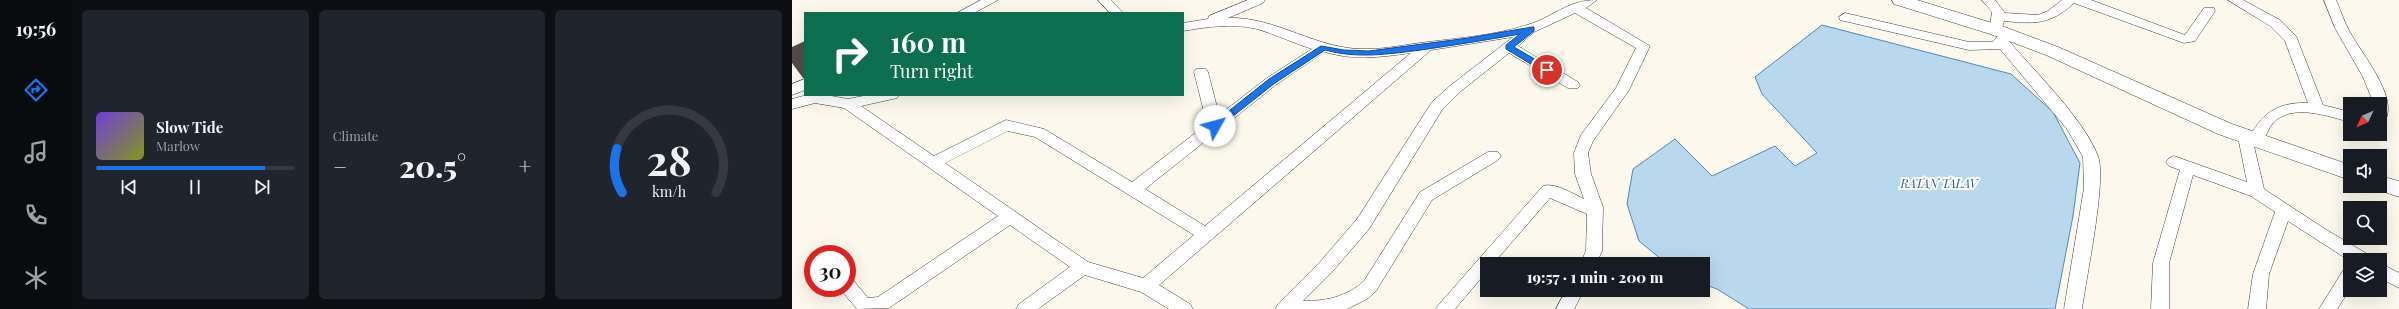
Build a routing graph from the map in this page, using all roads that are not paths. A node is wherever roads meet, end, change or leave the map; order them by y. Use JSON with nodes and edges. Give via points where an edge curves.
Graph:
{"nodes":[{"id":1,"x":992,"y":0,"type":"edge"},
{"id":2,"x":1104,"y":0,"type":"edge"},
{"id":3,"x":1259,"y":0,"type":"edge"},
{"id":4,"x":1591,"y":0,"type":"edge"},
{"id":5,"x":1900,"y":0,"type":"edge"},
{"id":6,"x":2070,"y":0,"type":"edge"},
{"id":7,"x":2079,"y":0,"type":"edge"},
{"id":8,"x":2234,"y":0,"type":"edge"},
{"id":9,"x":2330,"y":0,"type":"edge"},
{"id":10,"x":1577,"y":8,"type":"junction"},
{"id":11,"x":965,"y":12,"type":"edge"},
{"id":12,"x":1116,"y":12,"type":"edge"},
{"id":13,"x":2209,"y":12,"type":"dead end"},
{"id":14,"x":1845,"y":17,"type":"dead end"},
{"id":15,"x":1998,"y":18,"type":"edge"},
{"id":16,"x":1205,"y":23,"type":"junction"},
{"id":17,"x":1184,"y":27,"type":"edge"},
{"id":18,"x":1532,"y":29,"type":"junction"},
{"id":19,"x":1428,"y":46,"type":"junction"},
{"id":20,"x":1324,"y":47,"type":"junction"},
{"id":21,"x":1509,"y":47,"type":"junction"},
{"id":22,"x":1201,"y":72,"type":"dead end"},
{"id":23,"x":804,"y":84,"type":"edge"},
{"id":24,"x":1573,"y":86,"type":"dead end"},
{"id":25,"x":792,"y":90,"type":"edge"},
{"id":26,"x":792,"y":95,"type":"edge"},
{"id":27,"x":887,"y":96,"type":"edge"},
{"id":28,"x":2379,"y":97,"type":"edge"},
{"id":29,"x":816,"y":98,"type":"junction"},
{"id":30,"x":792,"y":104,"type":"edge"},
{"id":31,"x":848,"y":104,"type":"junction"},
{"id":32,"x":2317,"y":109,"type":"junction"},
{"id":33,"x":2343,"y":115,"type":"edge"},
{"id":34,"x":1215,"y":126,"type":"junction"},
{"id":35,"x":2250,"y":139,"type":"junction"},
{"id":36,"x":1493,"y":156,"type":"dead end"},
{"id":37,"x":933,"y":163,"type":"junction"},
{"id":38,"x":2343,"y":171,"type":"edge"},
{"id":39,"x":2387,"y":185,"type":"edge"},
{"id":40,"x":2399,"y":189,"type":"edge"},
{"id":41,"x":1133,"y":190,"type":"junction"},
{"id":42,"x":2257,"y":192,"type":"junction"},
{"id":43,"x":1595,"y":211,"type":"junction"},
{"id":44,"x":2283,"y":211,"type":"junction"},
{"id":45,"x":1011,"y":216,"type":"junction"},
{"id":46,"x":1207,"y":234,"type":"junction"},
{"id":47,"x":2351,"y":253,"type":"edge"},
{"id":48,"x":1591,"y":257,"type":"edge"},
{"id":49,"x":1083,"y":266,"type":"junction"},
{"id":50,"x":2387,"y":274,"type":"edge"},
{"id":51,"x":2399,"y":281,"type":"edge"},
{"id":52,"x":2343,"y":285,"type":"edge"},
{"id":53,"x":1146,"y":286,"type":"junction"},
{"id":54,"x":856,"y":296,"type":"edge"},
{"id":55,"x":1571,"y":297,"type":"edge"},
{"id":56,"x":1284,"y":308,"type":"edge"},
{"id":57,"x":1025,"y":309,"type":"edge"},
{"id":58,"x":1184,"y":309,"type":"edge"},
{"id":59,"x":1444,"y":309,"type":"edge"},
{"id":60,"x":1565,"y":309,"type":"edge"},
{"id":61,"x":2073,"y":309,"type":"edge"},
{"id":62,"x":2160,"y":309,"type":"edge"},
{"id":63,"x":2257,"y":309,"type":"edge"},
{"id":64,"x":2328,"y":309,"type":"edge"}],
"edges":[{"from":1,"to":11,"type":"street"},
{"from":2,"to":12,"type":"street"},
{"from":3,"to":16,"type":"street"},
{"from":4,"to":10,"type":"street"},
{"from":5,"to":15,"type":"street"},
{"from":6,"to":15,"type":"street","via":[[2045,19]]},
{"from":7,"to":13,"type":"street","via":[[2184,39],[2190,38]]},
{"from":8,"to":32,"type":"street","via":[[2275,23],[2291,39]]},
{"from":9,"to":28,"type":"street","via":[[2345,36]]},
{"from":10,"to":18,"type":"street"},
{"from":10,"to":43,"type":"street","via":[[1643,46],[1622,90],[1586,139],[1581,154],[1583,174]]},
{"from":14,"to":15,"type":"street","via":[[1969,46],[1995,46]]},
{"from":15,"to":35,"type":"street","via":[[2093,68]]},
{"from":15,"to":61,"type":"street","via":[[2072,125],[2091,157],[2092,188]]},
{"from":16,"to":17,"type":"street"},
{"from":16,"to":20,"type":"street","via":[[1234,22],[1258,25]]},
{"from":18,"to":19,"type":"street"},
{"from":18,"to":21,"type":"street"},
{"from":19,"to":20,"type":"street","via":[[1369,54],[1344,53]]},
{"from":19,"to":46,"type":"street"},
{"from":20,"to":34,"type":"street","via":[[1272,81]]},
{"from":21,"to":24,"type":"street"},
{"from":21,"to":56,"type":"street","via":[[1437,106],[1362,224],[1326,267]]},
{"from":22,"to":34,"type":"street"},
{"from":23,"to":25,"type":"street"},
{"from":26,"to":29,"type":"street"},
{"from":27,"to":31,"type":"street"},
{"from":29,"to":30,"type":"street"},
{"from":29,"to":31,"type":"street"},
{"from":31,"to":37,"type":"street"},
{"from":32,"to":33,"type":"street"},
{"from":32,"to":35,"type":"street","via":[[2282,110],[2271,116]]},
{"from":34,"to":41,"type":"street"},
{"from":35,"to":38,"type":"street"},
{"from":35,"to":42,"type":"street"},
{"from":36,"to":56,"type":"street","via":[[1426,196],[1370,286],[1360,297],[1344,304],[1316,309]]},
{"from":37,"to":41,"type":"street","via":[[1006,125],[1039,133]]},
{"from":37,"to":45,"type":"street"},
{"from":39,"to":40,"type":"street"},
{"from":41,"to":46,"type":"street"},
{"from":42,"to":44,"type":"street"},
{"from":42,"to":62,"type":"street","via":[[2181,165],[2161,263]]},
{"from":43,"to":48,"type":"street","via":[[1594,251]]},
{"from":43,"to":59,"type":"street","via":[[1548,190]]},
{"from":44,"to":47,"type":"street"},
{"from":44,"to":63,"type":"street","via":[[2261,274]]},
{"from":45,"to":49,"type":"street"},
{"from":45,"to":54,"type":"street","via":[[883,303],[870,307]]},
{"from":46,"to":53,"type":"street"},
{"from":49,"to":53,"type":"street"},
{"from":49,"to":57,"type":"street"},
{"from":50,"to":51,"type":"street"},
{"from":52,"to":64,"type":"street"},
{"from":53,"to":58,"type":"street"},
{"from":55,"to":60,"type":"street"}]}
